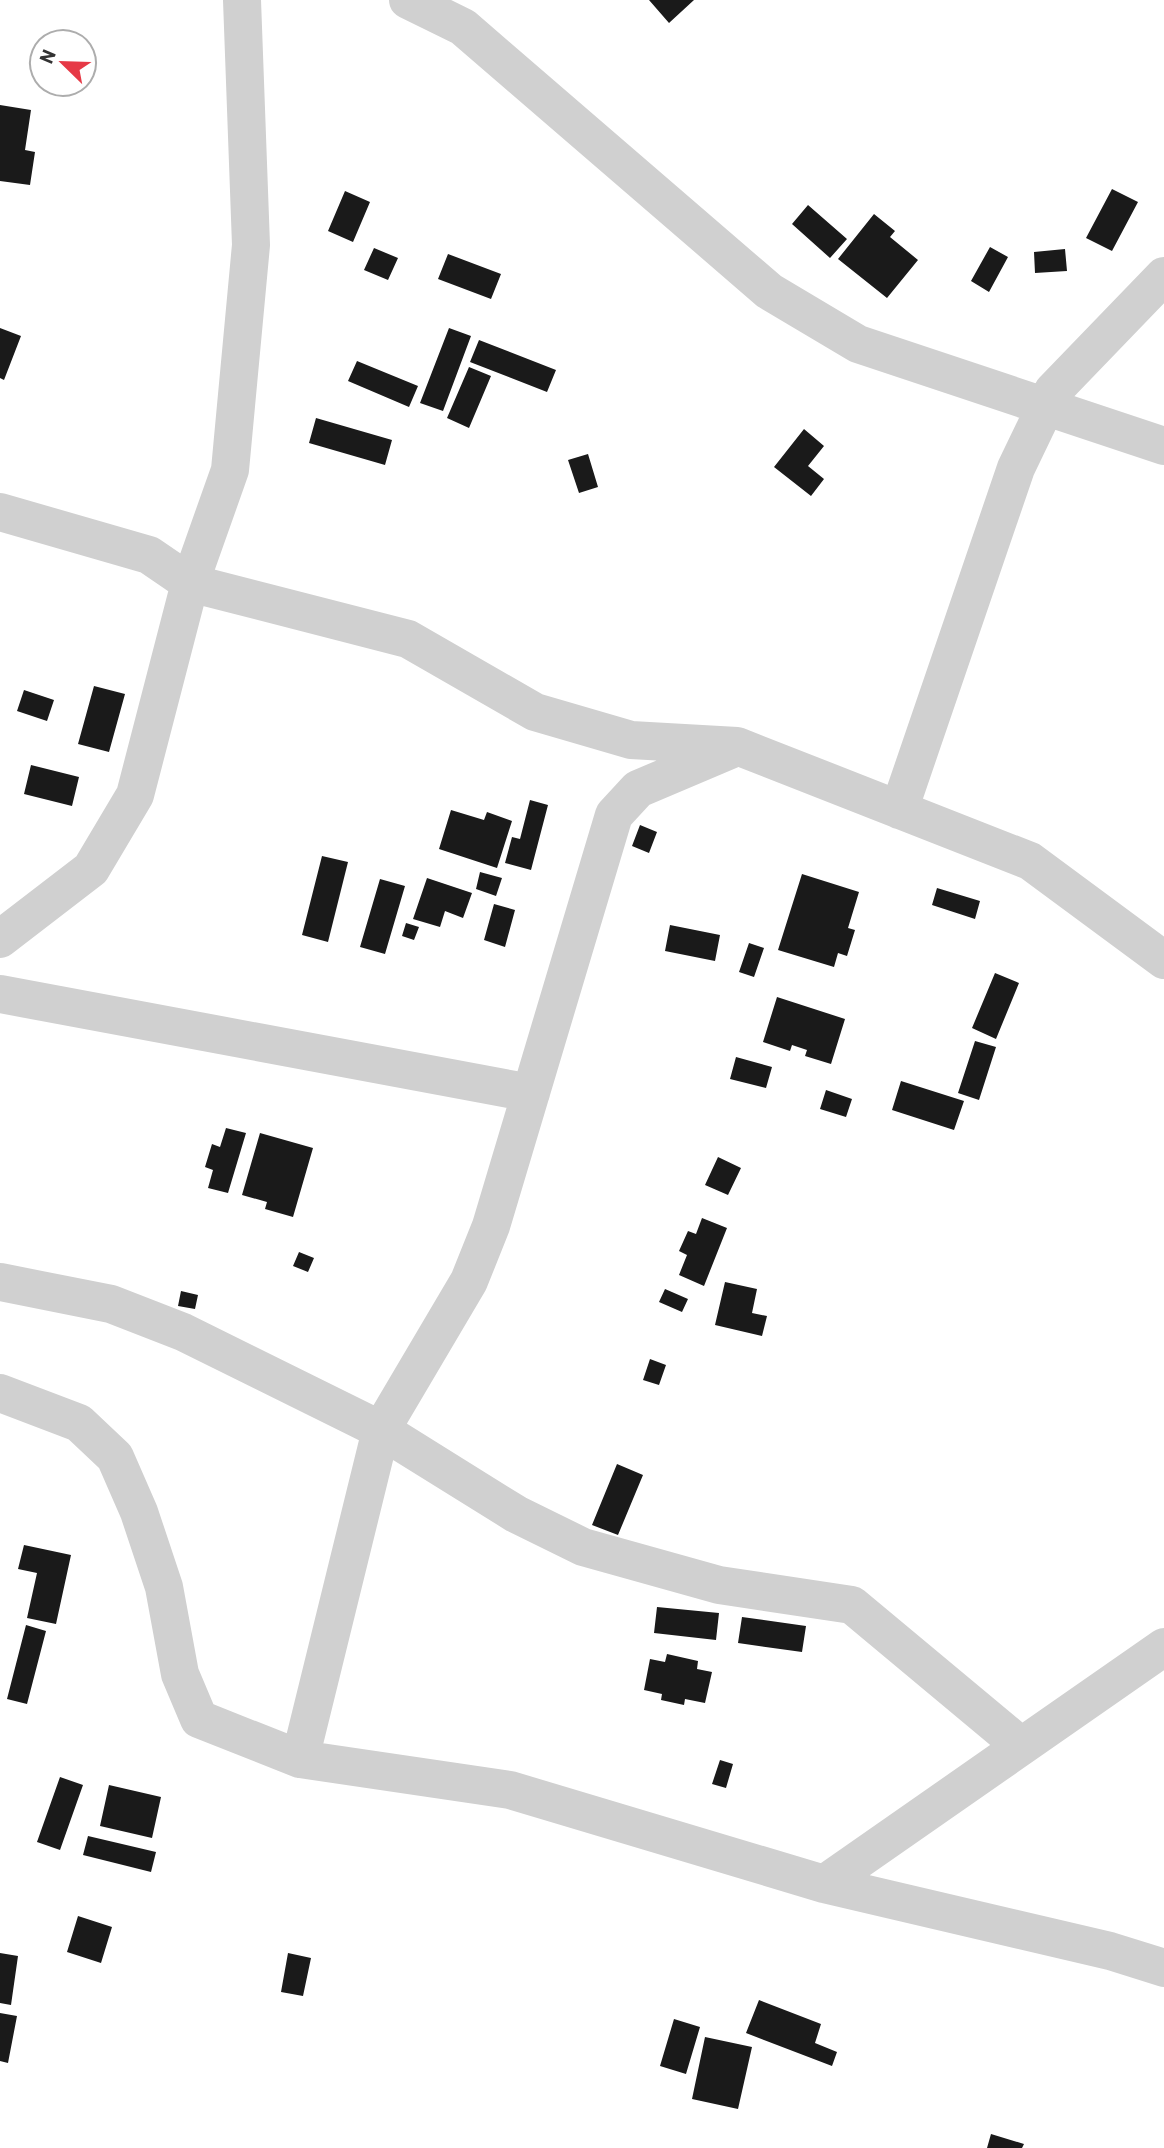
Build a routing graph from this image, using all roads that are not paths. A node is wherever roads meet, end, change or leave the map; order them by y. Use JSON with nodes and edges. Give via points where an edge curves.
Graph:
{"nodes":[{"id":1,"x":242,"y":0,"type":"edge"},
{"id":2,"x":408,"y":0,"type":"edge"},
{"id":3,"x":1164,"y":276,"type":"edge"},
{"id":4,"x":1045,"y":406,"type":"junction"},
{"id":5,"x":1164,"y":446,"type":"edge"},
{"id":6,"x":0,"y":512,"type":"edge"},
{"id":7,"x":190,"y":583,"type":"junction"},
{"id":8,"x":737,"y":746,"type":"junction"},
{"id":9,"x":899,"y":810,"type":"junction"},
{"id":10,"x":0,"y":939,"type":"edge"},
{"id":11,"x":1164,"y":960,"type":"edge"},
{"id":12,"x":0,"y":994,"type":"edge"},
{"id":13,"x":531,"y":1093,"type":"junction"},
{"id":14,"x":0,"y":1282,"type":"edge"},
{"id":15,"x":0,"y":1393,"type":"edge"},
{"id":16,"x":381,"y":1430,"type":"junction"},
{"id":17,"x":1164,"y":1647,"type":"edge"},
{"id":18,"x":1021,"y":1746,"type":"junction"},
{"id":19,"x":300,"y":1759,"type":"junction"},
{"id":20,"x":824,"y":1884,"type":"junction"},
{"id":21,"x":1164,"y":1968,"type":"edge"}],
"edges":[{"from":1,"to":7,"type":"street","via":[[251,244],[230,470]]},
{"from":2,"to":4,"type":"street","via":[[463,27],[769,291],[858,344]]},
{"from":3,"to":4,"type":"street","via":[[1052,391]]},
{"from":4,"to":5,"type":"street"},
{"from":4,"to":9,"type":"street","via":[[1016,468]]},
{"from":6,"to":7,"type":"street","via":[[149,555]]},
{"from":7,"to":8,"type":"street","via":[[408,639],[535,712],[631,740]]},
{"from":7,"to":10,"type":"street","via":[[135,795],[91,869]]},
{"from":8,"to":9,"type":"street"},
{"from":8,"to":13,"type":"street","via":[[639,789],[614,815]]},
{"from":9,"to":11,"type":"street","via":[[1030,861]]},
{"from":12,"to":13,"type":"street"},
{"from":13,"to":16,"type":"street","via":[[469,1282]]},
{"from":14,"to":16,"type":"street","via":[[111,1304],[183,1332]]},
{"from":15,"to":19,"type":"street","via":[[79,1423],[115,1457],[164,1587],[180,1674],[199,1719]]},
{"from":16,"to":18,"type":"street","via":[[516,1514],[583,1547],[719,1586],[852,1605]]},
{"from":16,"to":19,"type":"street"},
{"from":17,"to":18,"type":"street"},
{"from":18,"to":20,"type":"street"},
{"from":19,"to":20,"type":"street","via":[[510,1790]]},
{"from":20,"to":21,"type":"street","via":[[1110,1951]]}]}
